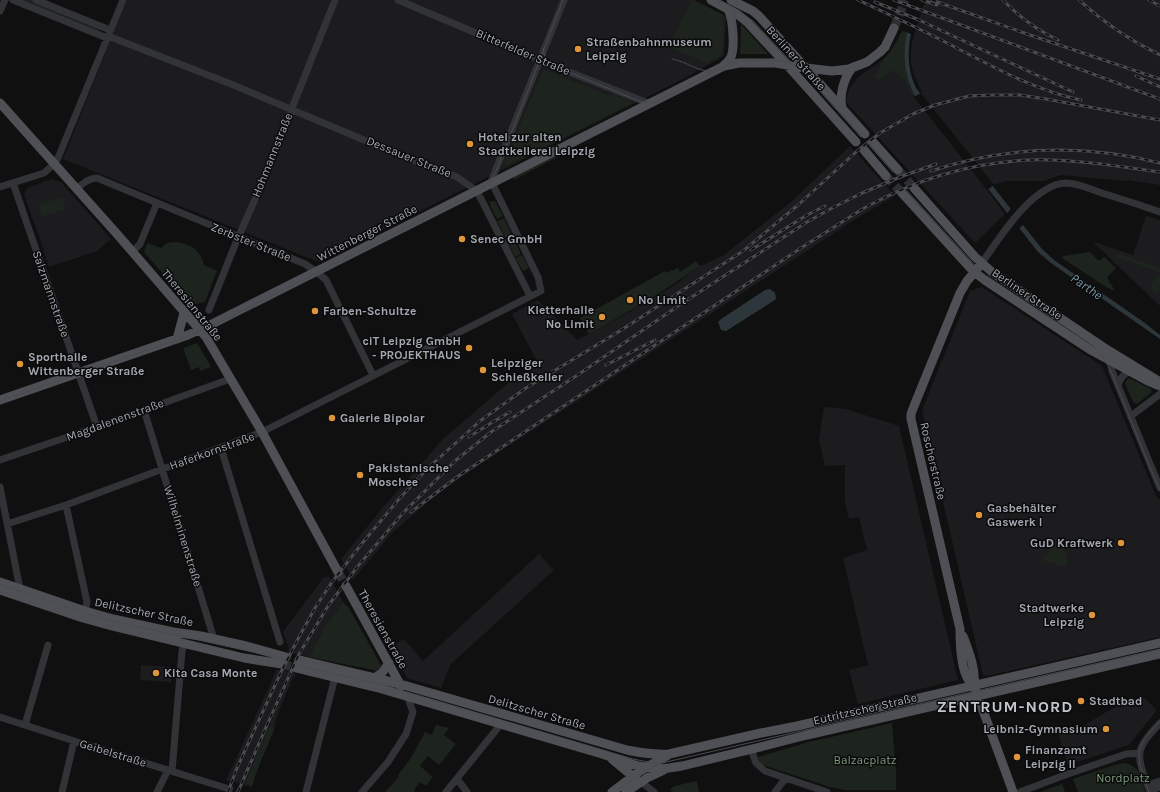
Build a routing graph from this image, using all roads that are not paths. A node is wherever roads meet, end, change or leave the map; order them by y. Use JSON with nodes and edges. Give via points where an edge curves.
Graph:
{"nodes":[{"id":1,"x":5,"y":0,"type":"edge"},
{"id":2,"x":13,"y":0,"type":"edge"},
{"id":3,"x":36,"y":0,"type":"edge"},
{"id":4,"x":123,"y":0,"type":"edge"},
{"id":5,"x":335,"y":0,"type":"edge"},
{"id":6,"x":398,"y":0,"type":"edge"},
{"id":7,"x":564,"y":0,"type":"edge"},
{"id":8,"x":711,"y":0,"type":"edge"},
{"id":9,"x":730,"y":5,"type":"edge"},
{"id":10,"x":0,"y":11,"type":"edge"},
{"id":11,"x":894,"y":28,"type":"tunnel mouth"},
{"id":12,"x":108,"y":35,"type":"junction"},
{"id":13,"x":540,"y":60,"type":"junction"},
{"id":14,"x":791,"y":66,"type":"junction"},
{"id":15,"x":721,"y":67,"type":"junction"},
{"id":16,"x":854,"y":67,"type":"junction"},
{"id":17,"x":806,"y":68,"type":"junction"},
{"id":18,"x":0,"y":103,"type":"edge"},
{"id":19,"x":648,"y":103,"type":"junction"},
{"id":20,"x":842,"y":108,"type":"junction"},
{"id":21,"x":291,"y":109,"type":"junction"},
{"id":22,"x":865,"y":134,"type":"dead end"},
{"id":23,"x":856,"y":142,"type":"dead end"},
{"id":24,"x":873,"y":142,"type":"dead end"},
{"id":25,"x":864,"y":150,"type":"dead end"},
{"id":26,"x":54,"y":164,"type":"junction"},
{"id":27,"x":898,"y":170,"type":"tunnel mouth"},
{"id":28,"x":886,"y":176,"type":"tunnel mouth"},
{"id":29,"x":13,"y":183,"type":"junction"},
{"id":30,"x":491,"y":184,"type":"junction"},
{"id":31,"x":0,"y":187,"type":"edge"},
{"id":32,"x":914,"y":188,"type":"tunnel mouth"},
{"id":33,"x":76,"y":189,"type":"junction"},
{"id":34,"x":477,"y":190,"type":"junction"},
{"id":35,"x":902,"y":193,"type":"tunnel mouth"},
{"id":36,"x":157,"y":203,"type":"junction"},
{"id":37,"x":1160,"y":212,"type":"edge"},
{"id":38,"x":239,"y":236,"type":"junction"},
{"id":39,"x":132,"y":252,"type":"junction"},
{"id":40,"x":982,"y":263,"type":"junction"},
{"id":41,"x":317,"y":272,"type":"junction"},
{"id":42,"x":974,"y":272,"type":"junction"},
{"id":43,"x":530,"y":296,"type":"junction"},
{"id":44,"x":208,"y":310,"type":"dead end"},
{"id":45,"x":184,"y":313,"type":"junction"},
{"id":46,"x":200,"y":330,"type":"junction"},
{"id":47,"x":177,"y":339,"type":"junction"},
{"id":48,"x":1103,"y":346,"type":"junction"},
{"id":49,"x":1123,"y":359,"type":"junction"},
{"id":50,"x":1112,"y":362,"type":"junction"},
{"id":51,"x":1130,"y":371,"type":"junction"},
{"id":52,"x":79,"y":373,"type":"junction"},
{"id":53,"x":373,"y":376,"type":"junction"},
{"id":54,"x":230,"y":379,"type":"junction"},
{"id":55,"x":1160,"y":383,"type":"edge"},
{"id":56,"x":1118,"y":385,"type":"junction"},
{"id":57,"x":1160,"y":386,"type":"edge"},
{"id":58,"x":1160,"y":394,"type":"edge"},
{"id":59,"x":0,"y":400,"type":"edge"},
{"id":60,"x":144,"y":410,"type":"junction"},
{"id":61,"x":1131,"y":416,"type":"junction"},
{"id":62,"x":97,"y":427,"type":"junction"},
{"id":63,"x":262,"y":432,"type":"junction"},
{"id":64,"x":221,"y":448,"type":"junction"},
{"id":65,"x":0,"y":460,"type":"edge"},
{"id":66,"x":162,"y":470,"type":"junction"},
{"id":67,"x":0,"y":487,"type":"edge"},
{"id":68,"x":1160,"y":488,"type":"edge"},
{"id":69,"x":66,"y":505,"type":"junction"},
{"id":70,"x":7,"y":524,"type":"junction"},
{"id":71,"x":338,"y":572,"type":"tunnel mouth"},
{"id":72,"x":0,"y":582,"type":"edge"},
{"id":73,"x":346,"y":586,"type":"tunnel mouth"},
{"id":74,"x":20,"y":589,"type":"junction"},
{"id":75,"x":0,"y":590,"type":"edge"},
{"id":76,"x":85,"y":611,"type":"junction"},
{"id":77,"x":214,"y":639,"type":"junction"},
{"id":78,"x":280,"y":642,"type":"dead end"},
{"id":79,"x":1160,"y":643,"type":"edge"},
{"id":80,"x":184,"y":644,"type":"junction"},
{"id":81,"x":48,"y":646,"type":"dead end"},
{"id":82,"x":1160,"y":654,"type":"edge"},
{"id":83,"x":388,"y":663,"type":"junction"},
{"id":84,"x":335,"y":677,"type":"junction"},
{"id":85,"x":376,"y":678,"type":"junction"},
{"id":86,"x":400,"y":684,"type":"junction"},
{"id":87,"x":974,"y":686,"type":"junction"},
{"id":88,"x":978,"y":695,"type":"junction"},
{"id":89,"x":406,"y":696,"type":"junction"},
{"id":90,"x":420,"y":700,"type":"junction"},
{"id":91,"x":413,"y":712,"type":"junction"},
{"id":92,"x":1,"y":719,"type":"edge"},
{"id":93,"x":1160,"y":723,"type":"edge"},
{"id":94,"x":502,"y":724,"type":"junction"},
{"id":95,"x":25,"y":725,"type":"junction"},
{"id":96,"x":74,"y":741,"type":"junction"},
{"id":97,"x":751,"y":749,"type":"junction"},
{"id":98,"x":1140,"y":753,"type":"junction"},
{"id":99,"x":669,"y":754,"type":"junction"},
{"id":100,"x":609,"y":756,"type":"junction"},
{"id":101,"x":645,"y":768,"type":"junction"},
{"id":102,"x":669,"y":768,"type":"junction"},
{"id":103,"x":170,"y":770,"type":"junction"},
{"id":104,"x":458,"y":779,"type":"junction"},
{"id":105,"x":637,"y":779,"type":"junction"},
{"id":106,"x":785,"y":779,"type":"junction"},
{"id":107,"x":1160,"y":780,"type":"edge"},
{"id":108,"x":1160,"y":787,"type":"edge"},
{"id":109,"x":226,"y":788,"type":"dead end"},
{"id":110,"x":1149,"y":789,"type":"edge"},
{"id":111,"x":1024,"y":790,"type":"edge"},
{"id":112,"x":62,"y":792,"type":"edge"},
{"id":113,"x":157,"y":792,"type":"edge"},
{"id":114,"x":306,"y":792,"type":"edge"},
{"id":115,"x":362,"y":792,"type":"edge"},
{"id":116,"x":446,"y":792,"type":"edge"},
{"id":117,"x":466,"y":792,"type":"edge"},
{"id":118,"x":612,"y":792,"type":"edge"},
{"id":119,"x":626,"y":792,"type":"edge"},
{"id":120,"x":654,"y":792,"type":"edge"},
{"id":121,"x":775,"y":792,"type":"edge"},
{"id":122,"x":827,"y":792,"type":"edge"},
{"id":123,"x":1013,"y":792,"type":"edge"}],
"edges":[{"from":1,"to":10,"type":"street"},
{"from":2,"to":12,"type":"street","name":"Dessauer Straße"},
{"from":3,"to":12,"type":"street","name":"Dessauer Straße"},
{"from":4,"to":12,"type":"street"},
{"from":5,"to":21,"type":"street","name":"Hohmannstraße"},
{"from":6,"to":13,"type":"street","name":"Bitterfelder Straße"},
{"from":7,"to":13,"type":"street"},
{"from":8,"to":9,"type":"main road","name":"Berliner Straße"},
{"from":9,"to":14,"type":"main road","name":"Berliner Straße"},
{"from":9,"to":15,"type":"main road","via":[[733,22],[732,52],[729,60]]},
{"from":9,"to":17,"type":"main road","name":"Berliner Straße","via":[[749,9],[758,15]]},
{"from":11,"to":16,"type":"main road","name":"Wittenberger Straße","via":[[880,52],[867,62]]},
{"from":12,"to":21,"type":"street","name":"Dessauer Straße"},
{"from":12,"to":26,"type":"street"},
{"from":13,"to":19,"type":"street","name":"Bitterfelder Straße"},
{"from":13,"to":30,"type":"street"},
{"from":14,"to":15,"type":"main road","name":"Wittenberger Straße","via":[[779,63],[729,64]]},
{"from":14,"to":17,"type":"main road","name":"Wittenberger Straße"},
{"from":14,"to":23,"type":"main road","name":"Berliner Straße"},
{"from":15,"to":19,"type":"main road","name":"Wittenberger Straße"},
{"from":16,"to":17,"type":"main road","name":"Wittenberger Straße","via":[[835,71]]},
{"from":16,"to":20,"type":"main road","via":[[844,85]]},
{"from":17,"to":20,"type":"main road","name":"Berliner Straße"},
{"from":18,"to":26,"type":"main road","name":"Theresienstraße"},
{"from":19,"to":30,"type":"main road","name":"Wittenberger Straße"},
{"from":20,"to":22,"type":"main road","name":"Berliner Straße"},
{"from":21,"to":34,"type":"street","name":"Dessauer Straße","via":[[453,175]]},
{"from":21,"to":38,"type":"street","name":"Hohmannstraße"},
{"from":24,"to":27,"type":"main road"},
{"from":25,"to":28,"type":"main road"},
{"from":26,"to":29,"type":"street","via":[[44,173]]},
{"from":26,"to":33,"type":"main road","name":"Theresienstraße"},
{"from":29,"to":31,"type":"street"},
{"from":29,"to":52,"type":"street","name":"Salzmannstraße"},
{"from":30,"to":34,"type":"main road","name":"Wittenberger Straße"},
{"from":30,"to":43,"type":"street","via":[[538,277],[540,291]]},
{"from":32,"to":40,"type":"main road","name":"Berliner Straße"},
{"from":33,"to":36,"type":"street","name":"Zerbster Straße","via":[[93,178]]},
{"from":33,"to":39,"type":"main road","name":"Theresienstraße"},
{"from":34,"to":41,"type":"main road","name":"Wittenberger Straße"},
{"from":34,"to":43,"type":"street"},
{"from":35,"to":42,"type":"main road","name":"Berliner Straße"},
{"from":36,"to":38,"type":"street","name":"Zerbster Straße"},
{"from":36,"to":39,"type":"street","via":[[140,244]]},
{"from":37,"to":40,"type":"street","via":[[1073,183],[1056,184],[1036,196],[1021,212]]},
{"from":38,"to":41,"type":"street","name":"Zerbster Straße","via":[[305,264]]},
{"from":38,"to":44,"type":"street","name":"Hohmannstraße"},
{"from":39,"to":45,"type":"main road","name":"Theresienstraße"},
{"from":40,"to":42,"type":"main road","name":"Roscherstraße"},
{"from":40,"to":48,"type":"main road","name":"Berliner Straße","via":[[1002,280]]},
{"from":41,"to":46,"type":"main road","name":"Wittenberger Straße"},
{"from":41,"to":53,"type":"street","name":"Zerbster Straße","via":[[326,280]]},
{"from":42,"to":50,"type":"main road","name":"Berliner Straße","via":[[1089,350]]},
{"from":42,"to":87,"type":"main road","name":"Roscherstraße","via":[[960,294],[911,414],[911,424],[960,629],[961,654],[966,676]]},
{"from":43,"to":53,"type":"street","name":"Haferkornstraße"},
{"from":45,"to":46,"type":"main road","name":"Theresienstraße"},
{"from":45,"to":47,"type":"main road"},
{"from":46,"to":47,"type":"main road","name":"Wittenberger Straße"},
{"from":46,"to":54,"type":"main road","name":"Theresienstraße"},
{"from":47,"to":52,"type":"main road","name":"Wittenberger Straße"},
{"from":48,"to":49,"type":"main road","name":"Berliner Straße"},
{"from":48,"to":50,"type":"street"},
{"from":49,"to":50,"type":"street"},
{"from":49,"to":55,"type":"main road","name":"Berliner Straße"},
{"from":50,"to":51,"type":"main road","name":"Berliner Straße"},
{"from":50,"to":56,"type":"street","via":[[1111,368]]},
{"from":51,"to":56,"type":"street","via":[[1122,376]]},
{"from":51,"to":57,"type":"main road","name":"Berliner Straße"},
{"from":52,"to":59,"type":"main road","name":"Wittenberger Straße"},
{"from":52,"to":62,"type":"street","name":"Salzmannstraße"},
{"from":53,"to":63,"type":"street","name":"Haferkornstraße"},
{"from":54,"to":60,"type":"street","name":"Magdalenenstraße"},
{"from":54,"to":63,"type":"main road","name":"Theresienstraße"},
{"from":56,"to":61,"type":"street"},
{"from":58,"to":61,"type":"street"},
{"from":60,"to":62,"type":"street","name":"Magdalenenstraße"},
{"from":60,"to":66,"type":"street","name":"Wilhelminenstraße"},
{"from":61,"to":68,"type":"street"},
{"from":62,"to":65,"type":"street","name":"Magdalenenstraße"},
{"from":63,"to":64,"type":"street","name":"Haferkornstraße"},
{"from":63,"to":71,"type":"main road","name":"Theresienstraße"},
{"from":64,"to":66,"type":"street","name":"Haferkornstraße"},
{"from":64,"to":78,"type":"street"},
{"from":66,"to":69,"type":"street","name":"Haferkornstraße"},
{"from":66,"to":77,"type":"street","name":"Wilhelminenstraße"},
{"from":67,"to":70,"type":"street"},
{"from":69,"to":70,"type":"street","name":"Haferkornstraße"},
{"from":69,"to":76,"type":"street","via":[[87,602]]},
{"from":70,"to":74,"type":"street"},
{"from":72,"to":74,"type":"main road","name":"Delitzscher Straße"},
{"from":73,"to":83,"type":"main road","name":"Theresienstraße"},
{"from":74,"to":76,"type":"main road","name":"Delitzscher Straße"},
{"from":75,"to":80,"type":"main road","name":"Delitzscher Straße","via":[[83,618]]},
{"from":76,"to":77,"type":"main road","name":"Delitzscher Straße","via":[[145,627]]},
{"from":77,"to":80,"type":"main road","name":"Delitzscher Straße","via":[[284,660],[244,658]]},
{"from":79,"to":87,"type":"main road","name":"Eutritzscher Straße"},
{"from":80,"to":103,"type":"street"},
{"from":81,"to":95,"type":"street"},
{"from":82,"to":88,"type":"main road","name":"Eutritzscher Straße"},
{"from":83,"to":85,"type":"main road"},
{"from":83,"to":86,"type":"main road","name":"Theresienstraße"},
{"from":84,"to":85,"type":"main road","name":"Delitzscher Straße","via":[[298,664]]},
{"from":84,"to":89,"type":"main road","name":"Delitzscher Straße"},
{"from":84,"to":114,"type":"street"},
{"from":85,"to":86,"type":"main road","name":"Delitzscher Straße"},
{"from":86,"to":89,"type":"main road"},
{"from":86,"to":99,"type":"main road","name":"Delitzscher Straße","via":[[627,750],[645,754]]},
{"from":87,"to":88,"type":"main road","name":"Roscherstraße"},
{"from":87,"to":99,"type":"main road","name":"Eutritzscher Straße"},
{"from":88,"to":97,"type":"main road","name":"Eutritzscher Straße"},
{"from":88,"to":123,"type":"main road","name":"Roscherstraße"},
{"from":89,"to":90,"type":"main road","name":"Delitzscher Straße"},
{"from":89,"to":91,"type":"street"},
{"from":90,"to":91,"type":"street"},
{"from":90,"to":94,"type":"main road","name":"Delitzscher Straße"},
{"from":91,"to":115,"type":"street","via":[[402,741]]},
{"from":92,"to":95,"type":"street","name":"Geibelstraße"},
{"from":93,"to":98,"type":"street","via":[[1143,744]]},
{"from":94,"to":100,"type":"main road","name":"Delitzscher Straße"},
{"from":94,"to":104,"type":"street"},
{"from":95,"to":96,"type":"street","name":"Geibelstraße"},
{"from":96,"to":103,"type":"street","name":"Geibelstraße"},
{"from":96,"to":112,"type":"street"},
{"from":97,"to":102,"type":"main road","name":"Eutritzscher Straße"},
{"from":97,"to":106,"type":"street","via":[[756,763],[765,771]]},
{"from":98,"to":110,"type":"street"},
{"from":98,"to":111,"type":"street","via":[[1126,754]]},
{"from":99,"to":101,"type":"main road"},
{"from":100,"to":101,"type":"main road","name":"Delitzscher Straße"},
{"from":100,"to":105,"type":"main road"},
{"from":101,"to":102,"type":"main road","name":"Delitzscher Straße"},
{"from":101,"to":105,"type":"main road"},
{"from":102,"to":105,"type":"main road"},
{"from":103,"to":109,"type":"street","name":"Geibelstraße"},
{"from":103,"to":113,"type":"street"},
{"from":104,"to":116,"type":"street"},
{"from":104,"to":117,"type":"street"},
{"from":105,"to":118,"type":"main road"},
{"from":105,"to":119,"type":"main road"},
{"from":105,"to":120,"type":"street"},
{"from":106,"to":121,"type":"street"},
{"from":106,"to":122,"type":"street"},
{"from":107,"to":110,"type":"street"},
{"from":108,"to":110,"type":"street"}]}
